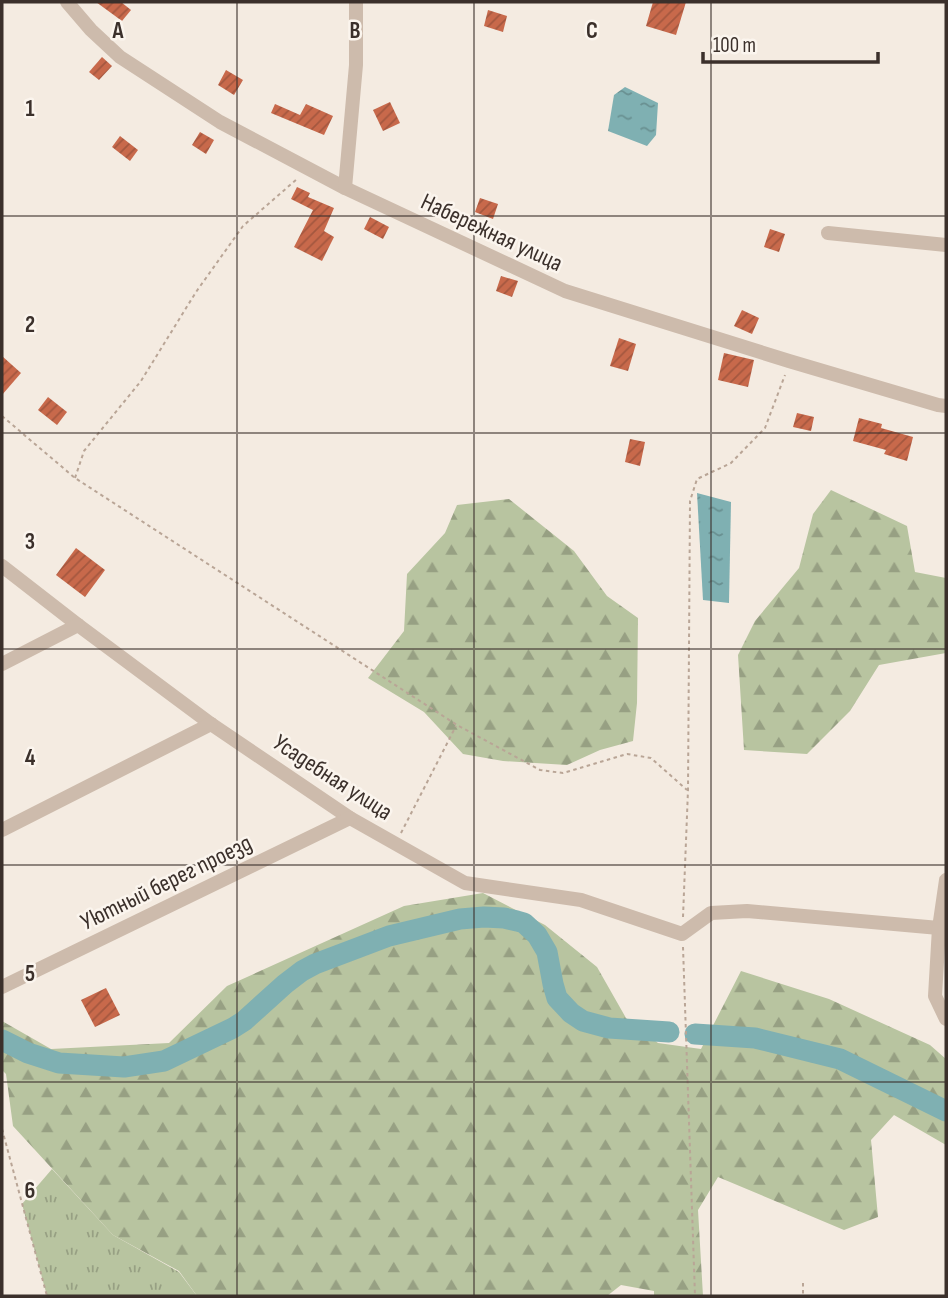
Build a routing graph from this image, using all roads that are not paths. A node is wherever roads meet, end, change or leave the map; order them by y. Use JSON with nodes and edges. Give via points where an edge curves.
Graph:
{"nodes":[{"id":1,"x":67,"y":2,"type":"edge"},
{"id":2,"x":356,"y":2,"type":"edge"},
{"id":3,"x":345,"y":188,"type":"junction"},
{"id":4,"x":828,"y":233,"type":"dead end"},
{"id":5,"x":946,"y":245,"type":"edge"},
{"id":6,"x":946,"y":406,"type":"edge"},
{"id":7,"x":2,"y":566,"type":"edge"},
{"id":8,"x":78,"y":625,"type":"junction"},
{"id":9,"x":2,"y":664,"type":"edge"},
{"id":10,"x":211,"y":724,"type":"junction"},
{"id":11,"x":350,"y":818,"type":"junction"},
{"id":12,"x":2,"y":830,"type":"edge"},
{"id":13,"x":946,"y":880,"type":"edge"},
{"id":14,"x":939,"y":928,"type":"junction"},
{"id":15,"x":2,"y":988,"type":"edge"},
{"id":16,"x":946,"y":1018,"type":"edge"}],
"edges":[{"from":1,"to":3,"type":"street","name":"Набережная улица","via":[[120,57],[220,122]]},
{"from":2,"to":3,"type":"street","via":[[356,65]]},
{"from":3,"to":6,"type":"street","name":"Набережная улица","via":[[565,291]]},
{"from":4,"to":5,"type":"street"},
{"from":7,"to":8,"type":"street","name":"Усадебная улица"},
{"from":8,"to":9,"type":"street"},
{"from":8,"to":10,"type":"street","name":"Усадебная улица"},
{"from":10,"to":11,"type":"street","name":"Усадебная улица"},
{"from":10,"to":12,"type":"street"},
{"from":11,"to":14,"type":"street","name":"Усадебная улица","via":[[465,883],[581,900],[682,934],[711,913],[747,911]]},
{"from":11,"to":15,"type":"street","name":"Уютный берег проезд"},
{"from":13,"to":14,"type":"street"},
{"from":14,"to":16,"type":"street","via":[[935,996]]}]}
